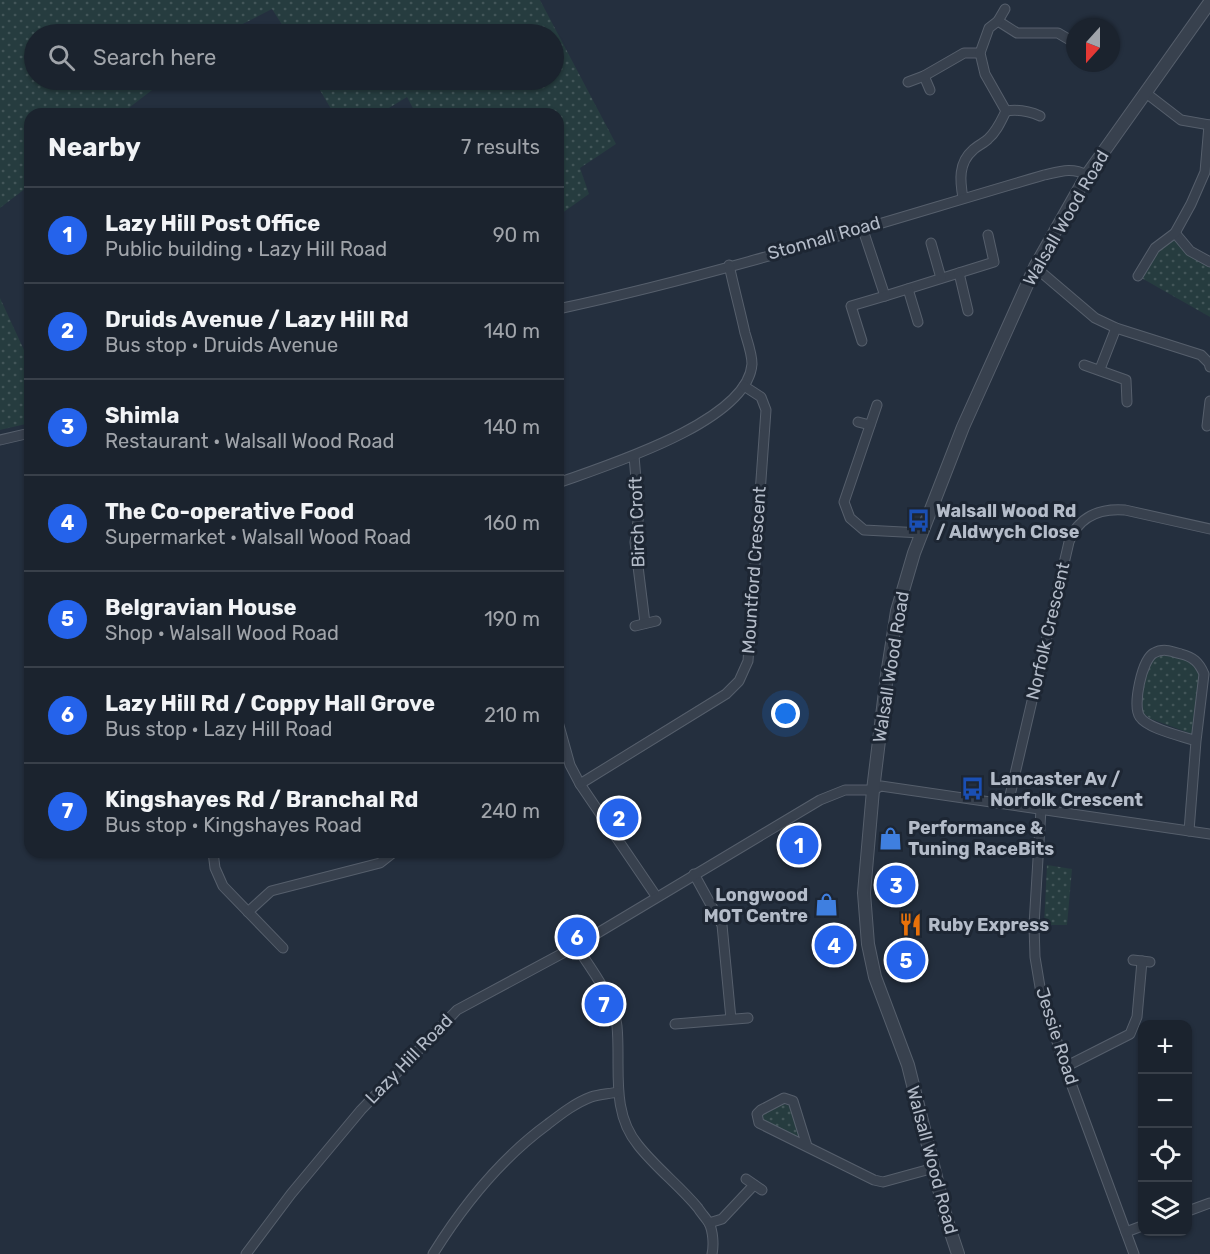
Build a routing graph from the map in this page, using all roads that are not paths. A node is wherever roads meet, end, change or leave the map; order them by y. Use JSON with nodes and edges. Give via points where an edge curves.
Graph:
{"nodes":[{"id":1,"x":1210,"y":2,"type":"edge"},
{"id":2,"x":1005,"y":9,"type":"dead end"},
{"id":3,"x":998,"y":21,"type":"junction"},
{"id":4,"x":1066,"y":38,"type":"edge"},
{"id":5,"x":980,"y":53,"type":"junction"},
{"id":6,"x":924,"y":76,"type":"junction"},
{"id":7,"x":908,"y":82,"type":"dead end"},
{"id":8,"x":930,"y":90,"type":"dead end"},
{"id":9,"x":1146,"y":93,"type":"junction"},
{"id":10,"x":1006,"y":111,"type":"junction"},
{"id":11,"x":1041,"y":116,"type":"dead end"},
{"id":12,"x":1209,"y":125,"type":"edge"},
{"id":13,"x":1087,"y":175,"type":"junction"},
{"id":14,"x":963,"y":198,"type":"junction"},
{"id":15,"x":861,"y":227,"type":"junction"},
{"id":16,"x":1175,"y":233,"type":"junction"},
{"id":17,"x":988,"y":235,"type":"dead end"},
{"id":18,"x":931,"y":243,"type":"dead end"},
{"id":19,"x":1210,"y":262,"type":"edge"},
{"id":20,"x":729,"y":265,"type":"junction"},
{"id":21,"x":1035,"y":267,"type":"junction"},
{"id":22,"x":959,"y":273,"type":"junction"},
{"id":23,"x":1138,"y":276,"type":"dead end"},
{"id":24,"x":941,"y":278,"type":"junction"},
{"id":25,"x":909,"y":289,"type":"junction"},
{"id":26,"x":885,"y":296,"type":"junction"},
{"id":27,"x":564,"y":308,"type":"edge"},
{"id":28,"x":968,"y":311,"type":"dead end"},
{"id":29,"x":918,"y":322,"type":"dead end"},
{"id":30,"x":1116,"y":328,"type":"junction"},
{"id":31,"x":862,"y":341,"type":"dead end"},
{"id":32,"x":1084,"y":365,"type":"dead end"},
{"id":33,"x":1210,"y":367,"type":"edge"},
{"id":34,"x":1100,"y":369,"type":"junction"},
{"id":35,"x":744,"y":386,"type":"junction"},
{"id":36,"x":1210,"y":401,"type":"edge"},
{"id":37,"x":1127,"y":402,"type":"dead end"},
{"id":38,"x":877,"y":405,"type":"dead end"},
{"id":39,"x":858,"y":422,"type":"dead end"},
{"id":40,"x":870,"y":425,"type":"junction"},
{"id":41,"x":1207,"y":426,"type":"dead end"},
{"id":42,"x":24,"y":434,"type":"edge"},
{"id":43,"x":0,"y":440,"type":"edge"},
{"id":44,"x":634,"y":456,"type":"junction"},
{"id":45,"x":564,"y":481,"type":"edge"},
{"id":46,"x":1210,"y":529,"type":"edge"},
{"id":47,"x":922,"y":533,"type":"junction"},
{"id":48,"x":656,"y":621,"type":"dead end"},
{"id":49,"x":1196,"y":741,"type":"junction"},
{"id":50,"x":564,"y":744,"type":"edge"},
{"id":51,"x":580,"y":784,"type":"junction"},
{"id":52,"x":873,"y":789,"type":"junction"},
{"id":53,"x":1008,"y":804,"type":"junction"},
{"id":54,"x":1041,"y":809,"type":"junction"},
{"id":55,"x":1189,"y":831,"type":"junction"},
{"id":56,"x":1210,"y":834,"type":"edge"},
{"id":57,"x":214,"y":858,"type":"edge"},
{"id":58,"x":386,"y":858,"type":"edge"},
{"id":59,"x":694,"y":874,"type":"junction"},
{"id":60,"x":656,"y":896,"type":"junction"},
{"id":61,"x":248,"y":912,"type":"junction"},
{"id":62,"x":576,"y":946,"type":"junction"},
{"id":63,"x":283,"y":948,"type":"dead end"},
{"id":64,"x":1142,"y":961,"type":"dead end"},
{"id":65,"x":748,"y":1018,"type":"dead end"},
{"id":66,"x":731,"y":1019,"type":"junction"},
{"id":67,"x":675,"y":1024,"type":"dead end"},
{"id":68,"x":1065,"y":1067,"type":"junction"},
{"id":69,"x":618,"y":1092,"type":"junction"},
{"id":70,"x":807,"y":1146,"type":"junction"},
{"id":71,"x":934,"y":1168,"type":"junction"},
{"id":72,"x":754,"y":1184,"type":"dead end"},
{"id":73,"x":1210,"y":1203,"type":"edge"},
{"id":74,"x":1192,"y":1210,"type":"edge"},
{"id":75,"x":709,"y":1223,"type":"junction"},
{"id":76,"x":1138,"y":1228,"type":"edge"},
{"id":77,"x":1126,"y":1232,"type":"junction"},
{"id":78,"x":246,"y":1254,"type":"edge"},
{"id":79,"x":434,"y":1254,"type":"edge"},
{"id":80,"x":712,"y":1254,"type":"edge"},
{"id":81,"x":958,"y":1254,"type":"edge"},
{"id":82,"x":1134,"y":1254,"type":"edge"}],
"edges":[{"from":1,"to":9,"type":"street","name":"Walsall Wood Road"},
{"from":2,"to":3,"type":"street"},
{"from":3,"to":4,"type":"street","via":[[1017,33],[1058,33]]},
{"from":3,"to":5,"type":"street","via":[[989,28]]},
{"from":5,"to":6,"type":"street","via":[[964,52]]},
{"from":5,"to":10,"type":"street","via":[[985,74]]},
{"from":6,"to":7,"type":"street"},
{"from":6,"to":8,"type":"street"},
{"from":9,"to":12,"type":"street","via":[[1181,120]]},
{"from":9,"to":13,"type":"street","name":"Walsall Wood Road"},
{"from":10,"to":11,"type":"street","via":[[1024,110]]},
{"from":10,"to":14,"type":"street","via":[[998,128],[963,163]]},
{"from":12,"to":16,"type":"street","via":[[1206,171]]},
{"from":13,"to":14,"type":"street","name":"Stonnall Road","via":[[1069,169]]},
{"from":13,"to":21,"type":"street","name":"Walsall Wood Road"},
{"from":14,"to":15,"type":"street","name":"Stonnall Road"},
{"from":15,"to":20,"type":"street","name":"Stonnall Road"},
{"from":15,"to":26,"type":"street"},
{"from":16,"to":19,"type":"street","via":[[1190,251]]},
{"from":16,"to":23,"type":"street","via":[[1155,248]]},
{"from":17,"to":22,"type":"street","via":[[994,262]]},
{"from":18,"to":24,"type":"street"},
{"from":20,"to":27,"type":"street","name":"Stonnall Road"},
{"from":20,"to":35,"type":"street","via":[[752,365]]},
{"from":21,"to":30,"type":"street","via":[[1095,318]]},
{"from":21,"to":47,"type":"street","name":"Walsall Wood Road","via":[[963,427]]},
{"from":22,"to":24,"type":"street"},
{"from":22,"to":28,"type":"street"},
{"from":24,"to":25,"type":"street"},
{"from":25,"to":26,"type":"street"},
{"from":25,"to":29,"type":"street"},
{"from":26,"to":31,"type":"street","via":[[851,306]]},
{"from":30,"to":33,"type":"street","via":[[1201,355]]},
{"from":30,"to":34,"type":"street"},
{"from":32,"to":34,"type":"street"},
{"from":34,"to":37,"type":"street","via":[[1126,380]]},
{"from":35,"to":44,"type":"street","via":[[718,413]]},
{"from":35,"to":51,"type":"street","name":"Mountford Crescent","via":[[761,397],[766,410],[748,660],[739,681],[726,694]]},
{"from":36,"to":41,"type":"street"},
{"from":38,"to":40,"type":"street"},
{"from":39,"to":40,"type":"street"},
{"from":40,"to":47,"type":"street","via":[[844,502],[850,518],[864,530]]},
{"from":42,"to":43,"type":"street"},
{"from":44,"to":45,"type":"street"},
{"from":44,"to":48,"type":"street","name":"Birch Croft","via":[[640,625]]},
{"from":46,"to":53,"type":"street","name":"Norfolk Crescent","via":[[1111,509],[1098,511],[1079,524],[1069,542]]},
{"from":47,"to":52,"type":"street","name":"Walsall Wood Road","via":[[897,611]]},
{"from":49,"to":49,"type":"street","via":[[1204,674],[1200,664],[1192,657],[1164,649],[1151,654],[1145,662],[1136,708],[1141,718]]},
{"from":49,"to":55,"type":"street"},
{"from":50,"to":51,"type":"street"},
{"from":51,"to":60,"type":"street"},
{"from":52,"to":53,"type":"street","name":"Lazy Hill Road","via":[[881,786]]},
{"from":52,"to":59,"type":"street","name":"Lazy Hill Road","via":[[845,790],[820,800]]},
{"from":52,"to":71,"type":"street","name":"Walsall Wood Road","via":[[864,893],[868,944],[875,977],[908,1065]]},
{"from":53,"to":54,"type":"street","name":"Lazy Hill Road"},
{"from":54,"to":55,"type":"street","name":"Lazy Hill Road"},
{"from":54,"to":68,"type":"street","name":"Jessie Road","via":[[1035,957],[1040,987]]},
{"from":55,"to":56,"type":"street","name":"Lazy Hill Road"},
{"from":57,"to":61,"type":"street","via":[[223,886]]},
{"from":58,"to":61,"type":"street","via":[[380,863],[271,891]]},
{"from":59,"to":60,"type":"street","name":"Lazy Hill Road"},
{"from":59,"to":66,"type":"street","via":[[722,925]]},
{"from":60,"to":62,"type":"street","name":"Lazy Hill Road"},
{"from":61,"to":63,"type":"street"},
{"from":62,"to":69,"type":"street","via":[[596,975],[617,1025]]},
{"from":62,"to":78,"type":"street","name":"Lazy Hill Road","via":[[457,1010],[361,1110]]},
{"from":64,"to":68,"type":"street","via":[[1137,1017],[1130,1034]]},
{"from":65,"to":66,"type":"street"},
{"from":66,"to":67,"type":"street"},
{"from":68,"to":77,"type":"street","name":"Jessie Road"},
{"from":69,"to":75,"type":"street","via":[[624,1121],[637,1144]]},
{"from":69,"to":79,"type":"street","via":[[592,1096],[569,1108],[509,1156],[467,1203]]},
{"from":70,"to":70,"type":"street","via":[[759,1123],[757,1114],[784,1098],[793,1101]]},
{"from":70,"to":71,"type":"street","via":[[879,1182]]},
{"from":71,"to":81,"type":"street","name":"Walsall Wood Road"},
{"from":72,"to":75,"type":"street","via":[[722,1219]]},
{"from":73,"to":74,"type":"street"},
{"from":75,"to":80,"type":"street"},
{"from":76,"to":77,"type":"street"},
{"from":77,"to":82,"type":"street","name":"Jessie Road"}]}
